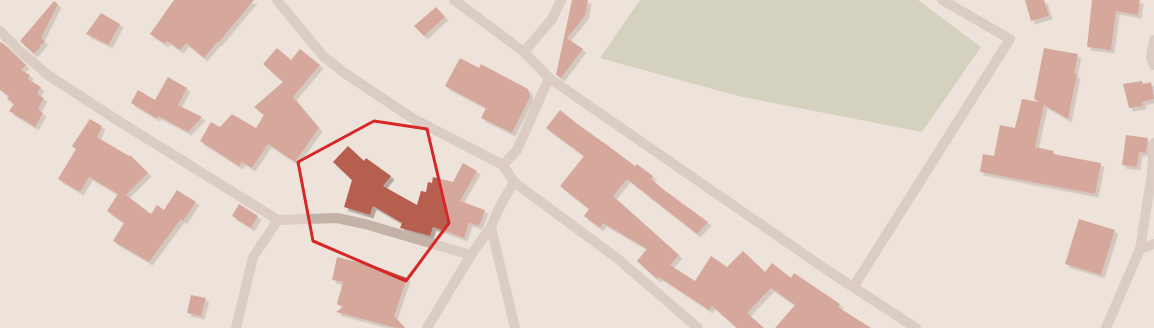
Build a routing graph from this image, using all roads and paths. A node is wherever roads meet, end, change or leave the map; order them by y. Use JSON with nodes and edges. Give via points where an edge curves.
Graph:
{"nodes":[{"id":1,"x":277,"y":0,"type":"edge"},
{"id":2,"x":454,"y":0,"type":"edge"},
{"id":3,"x":561,"y":0,"type":"edge"},
{"id":4,"x":942,"y":0,"type":"edge"},
{"id":5,"x":0,"y":31,"type":"edge"},
{"id":6,"x":1154,"y":40,"type":"edge"},
{"id":7,"x":524,"y":52,"type":"junction"},
{"id":8,"x":1154,"y":65,"type":"edge"},
{"id":9,"x":549,"y":78,"type":"junction"},
{"id":10,"x":1154,"y":143,"type":"edge"},
{"id":11,"x":503,"y":165,"type":"junction"},
{"id":12,"x":514,"y":182,"type":"junction"},
{"id":13,"x":278,"y":220,"type":"junction"},
{"id":14,"x":491,"y":227,"type":"junction"},
{"id":15,"x":1154,"y":244,"type":"edge"},
{"id":16,"x":1140,"y":249,"type":"junction"},
{"id":17,"x":471,"y":255,"type":"junction"},
{"id":18,"x":854,"y":286,"type":"junction"},
{"id":19,"x":236,"y":328,"type":"edge"},
{"id":20,"x":427,"y":328,"type":"edge"},
{"id":21,"x":515,"y":328,"type":"edge"},
{"id":22,"x":698,"y":328,"type":"edge"},
{"id":23,"x":916,"y":328,"type":"edge"},
{"id":24,"x":1106,"y":328,"type":"edge"}],
"edges":[{"from":1,"to":11,"type":"street","via":[[323,56],[346,74],[412,118]]},
{"from":2,"to":7,"type":"street"},
{"from":3,"to":7,"type":"street","via":[[552,19]]},
{"from":4,"to":18,"type":"street","via":[[1010,39]]},
{"from":5,"to":13,"type":"street","via":[[48,75]]},
{"from":6,"to":8,"type":"street","via":[[1151,58]]},
{"from":7,"to":9,"type":"street"},
{"from":9,"to":11,"type":"street","via":[[517,150]]},
{"from":9,"to":18,"type":"street"},
{"from":10,"to":16,"type":"street"},
{"from":11,"to":12,"type":"street"},
{"from":12,"to":14,"type":"street"},
{"from":12,"to":22,"type":"street","via":[[618,259]]},
{"from":13,"to":17,"type":"street","via":[[337,218]]},
{"from":13,"to":19,"type":"street","via":[[253,257]]},
{"from":14,"to":17,"type":"street"},
{"from":14,"to":21,"type":"street"},
{"from":15,"to":16,"type":"street"},
{"from":16,"to":24,"type":"street"},
{"from":17,"to":20,"type":"street"},
{"from":18,"to":23,"type":"street"}]}
